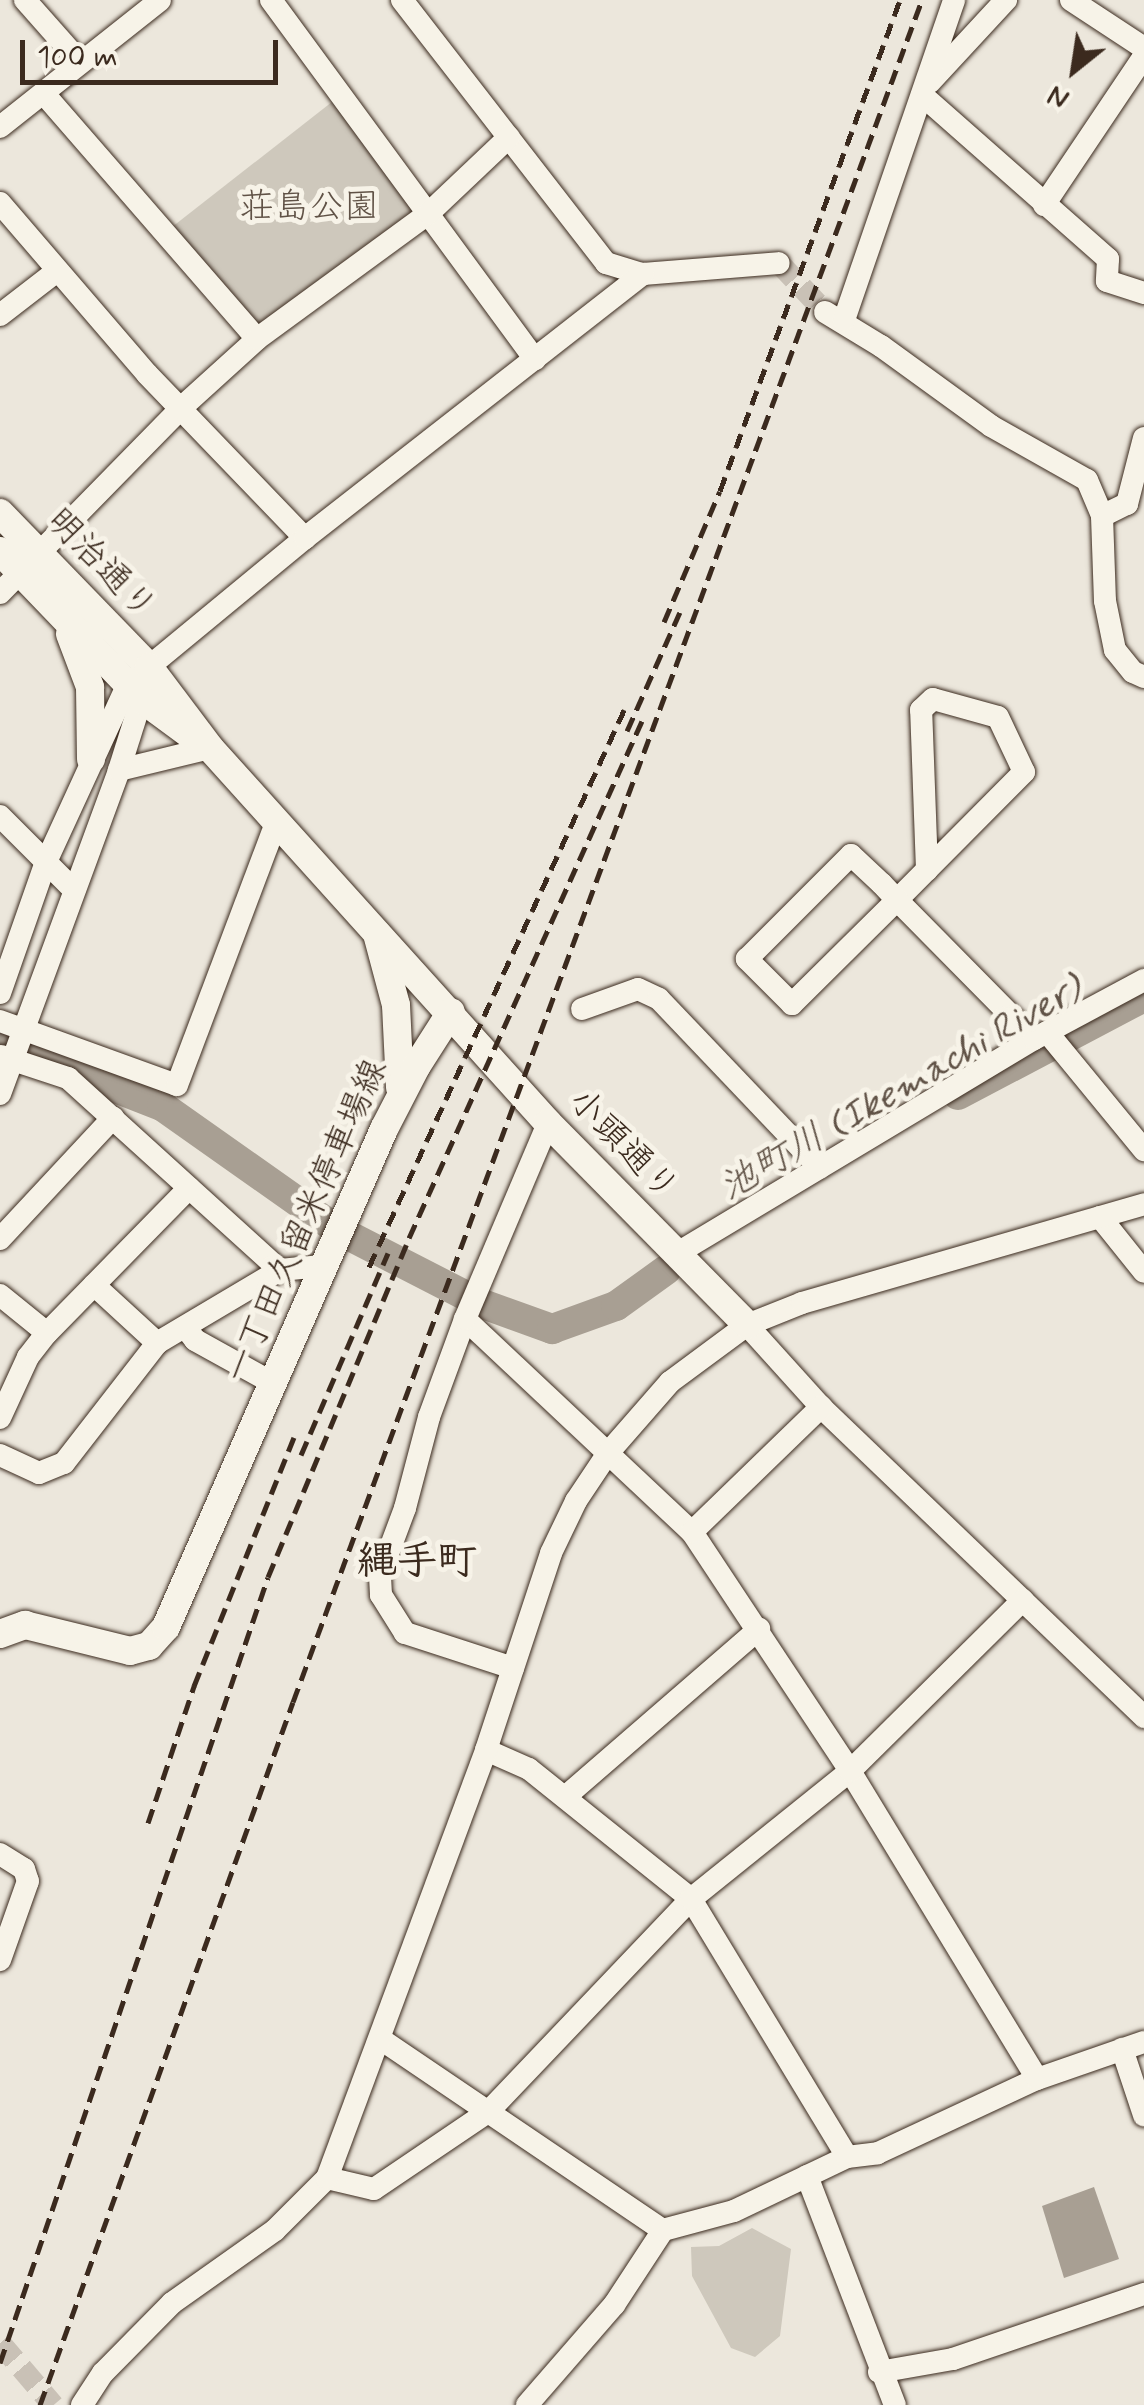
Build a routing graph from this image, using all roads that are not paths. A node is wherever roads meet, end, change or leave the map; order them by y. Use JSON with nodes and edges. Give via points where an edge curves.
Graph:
{"nodes":[{"id":1,"x":25,"y":0,"type":"edge"},
{"id":2,"x":160,"y":0,"type":"edge"},
{"id":3,"x":271,"y":0,"type":"edge"},
{"id":4,"x":402,"y":0,"type":"edge"},
{"id":5,"x":954,"y":0,"type":"edge"},
{"id":6,"x":1006,"y":0,"type":"edge"},
{"id":7,"x":1071,"y":0,"type":"edge"},
{"id":8,"x":1101,"y":8,"type":"edge"},
{"id":9,"x":1144,"y":52,"type":"edge"},
{"id":10,"x":79,"y":61,"type":"junction"},
{"id":11,"x":923,"y":92,"type":"junction"},
{"id":12,"x":45,"y":94,"type":"junction"},
{"id":13,"x":0,"y":126,"type":"edge"},
{"id":14,"x":508,"y":138,"type":"junction"},
{"id":15,"x":0,"y":203,"type":"edge"},
{"id":16,"x":1044,"y":205,"type":"junction"},
{"id":17,"x":428,"y":214,"type":"junction"},
{"id":18,"x":779,"y":263,"type":"dead end"},
{"id":19,"x":56,"y":272,"type":"junction"},
{"id":20,"x":643,"y":274,"type":"junction"},
{"id":21,"x":1144,"y":293,"type":"edge"},
{"id":22,"x":0,"y":315,"type":"edge"},
{"id":23,"x":256,"y":338,"type":"junction"},
{"id":24,"x":535,"y":359,"type":"junction"},
{"id":25,"x":181,"y":408,"type":"junction"},
{"id":26,"x":1144,"y":438,"type":"edge"},
{"id":27,"x":0,"y":513,"type":"edge"},
{"id":28,"x":1102,"y":516,"type":"junction"},
{"id":29,"x":305,"y":538,"type":"junction"},
{"id":30,"x":0,"y":551,"type":"edge"},
{"id":31,"x":29,"y":562,"type":"junction"},
{"id":32,"x":0,"y":594,"type":"edge"},
{"id":33,"x":60,"y":614,"type":"junction"},
{"id":34,"x":1144,"y":677,"type":"edge"},
{"id":35,"x":140,"y":684,"type":"junction"},
{"id":36,"x":210,"y":748,"type":"junction"},
{"id":37,"x":91,"y":758,"type":"junction"},
{"id":38,"x":120,"y":770,"type":"junction"},
{"id":39,"x":0,"y":816,"type":"edge"},
{"id":40,"x":277,"y":821,"type":"junction"},
{"id":41,"x":46,"y":862,"type":"junction"},
{"id":42,"x":927,"y":870,"type":"junction"},
{"id":43,"x":74,"y":890,"type":"junction"},
{"id":44,"x":898,"y":900,"type":"junction"},
{"id":45,"x":376,"y":930,"type":"junction"},
{"id":46,"x":1144,"y":980,"type":"edge"},
{"id":47,"x":0,"y":993,"type":"edge"},
{"id":48,"x":582,"y":1009,"type":"dead end"},
{"id":49,"x":452,"y":1012,"type":"junction"},
{"id":50,"x":0,"y":1021,"type":"edge"},
{"id":51,"x":23,"y":1030,"type":"junction"},
{"id":52,"x":1041,"y":1035,"type":"junction"},
{"id":53,"x":6,"y":1058,"type":"edge"},
{"id":54,"x":0,"y":1094,"type":"edge"},
{"id":55,"x":399,"y":1100,"type":"junction"},
{"id":56,"x":113,"y":1118,"type":"junction"},
{"id":57,"x":548,"y":1123,"type":"junction"},
{"id":58,"x":1144,"y":1150,"type":"edge"},
{"id":59,"x":820,"y":1168,"type":"junction"},
{"id":60,"x":189,"y":1188,"type":"junction"},
{"id":61,"x":1144,"y":1191,"type":"edge"},
{"id":62,"x":1122,"y":1210,"type":"edge"},
{"id":63,"x":0,"y":1238,"type":"edge"},
{"id":64,"x":676,"y":1254,"type":"junction"},
{"id":65,"x":325,"y":1261,"type":"junction"},
{"id":66,"x":280,"y":1270,"type":"junction"},
{"id":67,"x":1144,"y":1272,"type":"edge"},
{"id":68,"x":94,"y":1285,"type":"junction"},
{"id":69,"x":0,"y":1295,"type":"edge"},
{"id":70,"x":466,"y":1318,"type":"junction"},
{"id":71,"x":747,"y":1325,"type":"junction"},
{"id":72,"x":186,"y":1327,"type":"junction"},
{"id":73,"x":46,"y":1333,"type":"junction"},
{"id":74,"x":157,"y":1344,"type":"junction"},
{"id":75,"x":273,"y":1383,"type":"junction"},
{"id":76,"x":821,"y":1407,"type":"junction"},
{"id":77,"x":0,"y":1418,"type":"edge"},
{"id":78,"x":608,"y":1453,"type":"junction"},
{"id":79,"x":0,"y":1455,"type":"edge"},
{"id":80,"x":692,"y":1532,"type":"junction"},
{"id":81,"x":1024,"y":1600,"type":"junction"},
{"id":82,"x":758,"y":1629,"type":"junction"},
{"id":83,"x":0,"y":1634,"type":"edge"},
{"id":84,"x":514,"y":1668,"type":"junction"},
{"id":85,"x":1144,"y":1717,"type":"edge"},
{"id":86,"x":486,"y":1750,"type":"junction"},
{"id":87,"x":850,"y":1770,"type":"junction"},
{"id":88,"x":565,"y":1797,"type":"junction"},
{"id":89,"x":0,"y":1854,"type":"edge"},
{"id":90,"x":691,"y":1899,"type":"junction"},
{"id":91,"x":0,"y":1960,"type":"edge"},
{"id":92,"x":382,"y":2040,"type":"junction"},
{"id":93,"x":1133,"y":2046,"type":"edge"},
{"id":94,"x":1037,"y":2079,"type":"junction"},
{"id":95,"x":489,"y":2111,"type":"junction"},
{"id":96,"x":1144,"y":2115,"type":"edge"},
{"id":97,"x":846,"y":2157,"type":"junction"},
{"id":98,"x":806,"y":2176,"type":"junction"},
{"id":99,"x":327,"y":2178,"type":"junction"},
{"id":100,"x":664,"y":2230,"type":"junction"},
{"id":101,"x":1144,"y":2294,"type":"edge"},
{"id":102,"x":140,"y":2334,"type":"junction"},
{"id":103,"x":879,"y":2372,"type":"junction"},
{"id":104,"x":82,"y":2405,"type":"edge"},
{"id":105,"x":102,"y":2405,"type":"edge"},
{"id":106,"x":527,"y":2405,"type":"edge"},
{"id":107,"x":895,"y":2405,"type":"edge"}],
"edges":[{"from":1,"to":10,"type":"street"},
{"from":2,"to":10,"type":"street"},
{"from":3,"to":17,"type":"street"},
{"from":4,"to":14,"type":"street"},
{"from":5,"to":11,"type":"street"},
{"from":6,"to":11,"type":"street"},
{"from":7,"to":8,"type":"street"},
{"from":8,"to":9,"type":"street"},
{"from":9,"to":16,"type":"street"},
{"from":10,"to":12,"type":"street"},
{"from":11,"to":16,"type":"street"},
{"from":11,"to":28,"type":"street","via":[[834,316],[991,426],[1087,480]]},
{"from":12,"to":13,"type":"street"},
{"from":12,"to":23,"type":"street"},
{"from":14,"to":17,"type":"street"},
{"from":14,"to":20,"type":"street","via":[[606,262]]},
{"from":15,"to":19,"type":"street"},
{"from":16,"to":21,"type":"street","via":[[1108,258],[1107,280]]},
{"from":17,"to":23,"type":"street"},
{"from":17,"to":24,"type":"street"},
{"from":18,"to":20,"type":"street"},
{"from":19,"to":22,"type":"street"},
{"from":19,"to":25,"type":"street"},
{"from":20,"to":24,"type":"street"},
{"from":23,"to":25,"type":"street"},
{"from":24,"to":29,"type":"street"},
{"from":25,"to":29,"type":"street"},
{"from":25,"to":31,"type":"street"},
{"from":26,"to":28,"type":"street","via":[[1126,504]]},
{"from":27,"to":31,"type":"main road","name":"明治通り"},
{"from":28,"to":34,"type":"street","via":[[1105,601],[1115,650]]},
{"from":29,"to":35,"type":"street"},
{"from":30,"to":31,"type":"main road","name":"明治通り"},
{"from":31,"to":32,"type":"street"},
{"from":31,"to":33,"type":"main road","name":"明治通り"},
{"from":31,"to":35,"type":"main road","name":"明治通り"},
{"from":33,"to":35,"type":"main road","name":"明治通り"},
{"from":33,"to":37,"type":"main road","via":[[90,687]]},
{"from":35,"to":36,"type":"main road"},
{"from":35,"to":37,"type":"street"},
{"from":35,"to":38,"type":"street"},
{"from":36,"to":38,"type":"street"},
{"from":36,"to":40,"type":"main road"},
{"from":37,"to":41,"type":"street"},
{"from":38,"to":43,"type":"street"},
{"from":39,"to":41,"type":"street"},
{"from":40,"to":45,"type":"main road"},
{"from":40,"to":51,"type":"street","via":[[177,1085]]},
{"from":41,"to":43,"type":"street"},
{"from":41,"to":47,"type":"street"},
{"from":42,"to":42,"type":"street","via":[[1024,772],[998,717],[934,699],[921,710]]},
{"from":42,"to":44,"type":"street"},
{"from":43,"to":51,"type":"street"},
{"from":44,"to":44,"type":"street","via":[[851,854],[747,960],[792,1004]]},
{"from":44,"to":52,"type":"street"},
{"from":45,"to":49,"type":"main road"},
{"from":45,"to":55,"type":"main road","via":[[396,1005]]},
{"from":46,"to":52,"type":"street"},
{"from":48,"to":59,"type":"street","via":[[638,989],[659,998]]},
{"from":49,"to":55,"type":"main road","name":"一丁田久留米停車場線"},
{"from":49,"to":57,"type":"main road","name":"小頭通り"},
{"from":50,"to":51,"type":"street"},
{"from":51,"to":53,"type":"street"},
{"from":52,"to":58,"type":"street"},
{"from":52,"to":59,"type":"street"},
{"from":53,"to":54,"type":"street"},
{"from":53,"to":56,"type":"street","via":[[68,1078]]},
{"from":55,"to":65,"type":"main road","name":"一丁田久留米停車場線"},
{"from":56,"to":60,"type":"street"},
{"from":56,"to":63,"type":"street"},
{"from":57,"to":64,"type":"main road","name":"小頭通り"},
{"from":57,"to":70,"type":"street"},
{"from":59,"to":64,"type":"street"},
{"from":60,"to":66,"type":"street"},
{"from":60,"to":68,"type":"street"},
{"from":61,"to":62,"type":"street"},
{"from":62,"to":67,"type":"street"},
{"from":62,"to":71,"type":"street"},
{"from":64,"to":71,"type":"main road","name":"小頭通り"},
{"from":65,"to":66,"type":"street"},
{"from":65,"to":75,"type":"main road","name":"一丁田久留米停車場線"},
{"from":66,"to":72,"type":"street"},
{"from":68,"to":73,"type":"street"},
{"from":68,"to":74,"type":"street"},
{"from":69,"to":73,"type":"street"},
{"from":70,"to":78,"type":"street"},
{"from":70,"to":84,"type":"street","via":[[429,1417],[380,1575],[380,1595],[405,1633]]},
{"from":71,"to":76,"type":"street"},
{"from":71,"to":78,"type":"street","via":[[670,1382]]},
{"from":72,"to":74,"type":"street"},
{"from":72,"to":75,"type":"street","via":[[195,1340]]},
{"from":73,"to":77,"type":"street"},
{"from":74,"to":79,"type":"street","via":[[64,1462],[39,1473]]},
{"from":75,"to":83,"type":"main road","name":"一丁田久留米停車場線","via":[[176,1609],[149,1646],[101,1647],[26,1625]]},
{"from":76,"to":80,"type":"street"},
{"from":76,"to":81,"type":"street"},
{"from":78,"to":80,"type":"street"},
{"from":78,"to":84,"type":"street","via":[[551,1553]]},
{"from":80,"to":82,"type":"street"},
{"from":81,"to":85,"type":"street"},
{"from":81,"to":87,"type":"street"},
{"from":82,"to":87,"type":"street"},
{"from":82,"to":88,"type":"street"},
{"from":84,"to":86,"type":"street"},
{"from":86,"to":88,"type":"street","via":[[529,1768]]},
{"from":86,"to":92,"type":"street"},
{"from":87,"to":90,"type":"street"},
{"from":87,"to":94,"type":"street"},
{"from":88,"to":90,"type":"street"},
{"from":89,"to":91,"type":"street","via":[[24,1869],[28,1881]]},
{"from":90,"to":95,"type":"street"},
{"from":90,"to":97,"type":"street"},
{"from":92,"to":95,"type":"street"},
{"from":92,"to":99,"type":"street"},
{"from":93,"to":94,"type":"street"},
{"from":93,"to":96,"type":"street"},
{"from":94,"to":97,"type":"street","via":[[878,2153]]},
{"from":95,"to":99,"type":"street","via":[[374,2189]]},
{"from":95,"to":100,"type":"street"},
{"from":97,"to":98,"type":"street"},
{"from":98,"to":100,"type":"street","via":[[734,2211]]},
{"from":98,"to":103,"type":"street"},
{"from":99,"to":102,"type":"street","via":[[300,2210]]},
{"from":100,"to":106,"type":"street","via":[[614,2305]]},
{"from":101,"to":103,"type":"street","via":[[954,2359]]},
{"from":102,"to":104,"type":"street"},
{"from":102,"to":105,"type":"street"},
{"from":103,"to":107,"type":"street"}]}
